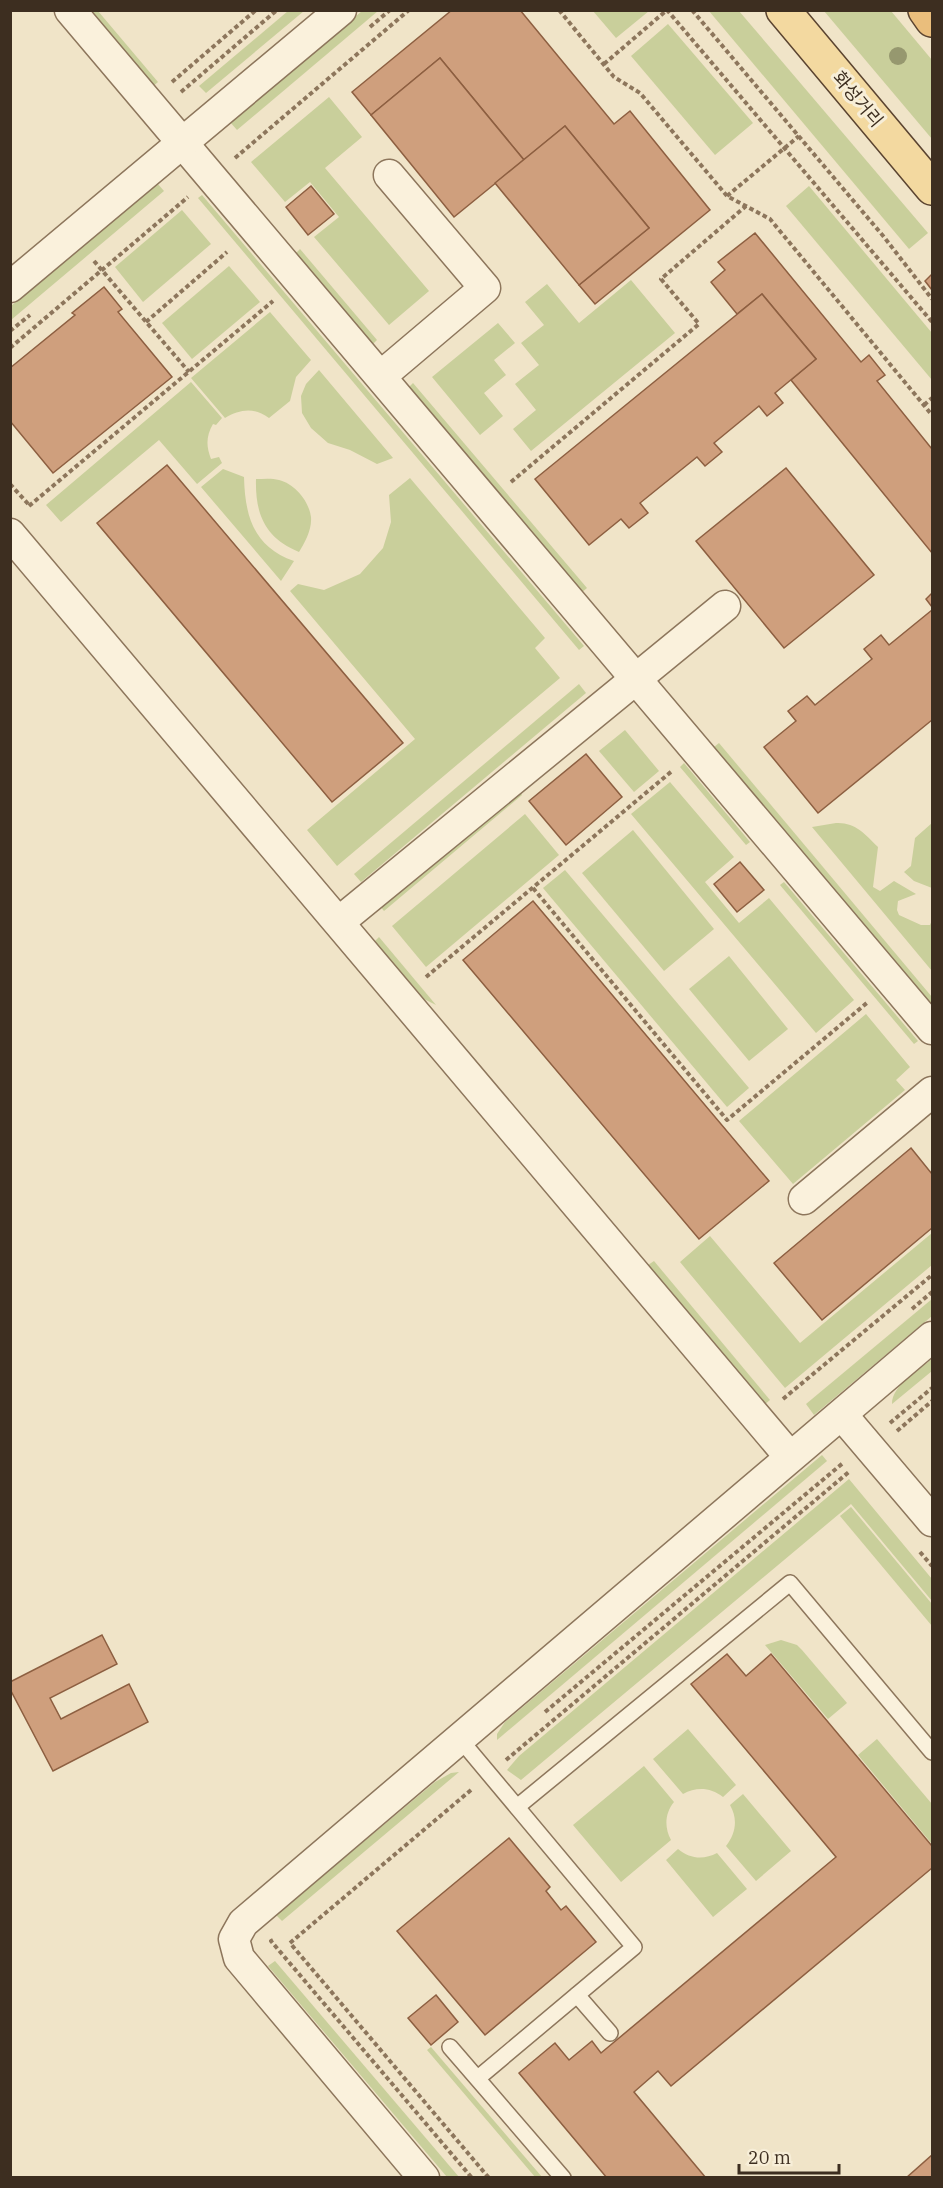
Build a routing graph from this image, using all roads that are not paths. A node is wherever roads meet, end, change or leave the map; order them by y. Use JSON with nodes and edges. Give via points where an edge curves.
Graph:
{"nodes":[{"id":1,"x":70,"y":10,"type":"edge"},
{"id":2,"x":340,"y":10,"type":"edge"},
{"id":3,"x":783,"y":10,"type":"edge"},
{"id":4,"x":925,"y":10,"type":"edge"},
{"id":5,"x":933,"y":20,"type":"edge"},
{"id":6,"x":182,"y":144,"type":"junction"},
{"id":7,"x":389,"y":175,"type":"dead end"},
{"id":8,"x":933,"y":188,"type":"edge"},
{"id":9,"x":10,"y":287,"type":"edge"},
{"id":10,"x":381,"y":376,"type":"junction"},
{"id":11,"x":10,"y":534,"type":"edge"},
{"id":12,"x":725,"y":606,"type":"dead end"},
{"id":13,"x":636,"y":679,"type":"junction"},
{"id":14,"x":339,"y":922,"type":"junction"},
{"id":15,"x":933,"y":1029,"type":"edge"},
{"id":16,"x":933,"y":1092,"type":"edge"},
{"id":17,"x":804,"y":1199,"type":"dead end"},
{"id":18,"x":933,"y":1337,"type":"edge"},
{"id":19,"x":842,"y":1415,"type":"junction"},
{"id":20,"x":790,"y":1457,"type":"junction"},
{"id":21,"x":933,"y":1521,"type":"edge"},
{"id":22,"x":459,"y":1738,"type":"junction"},
{"id":23,"x":933,"y":1752,"type":"edge"},
{"id":24,"x":517,"y":1808,"type":"junction"},
{"id":25,"x":577,"y":1995,"type":"junction"},
{"id":26,"x":609,"y":2033,"type":"dead end"},
{"id":27,"x":450,"y":2046,"type":"dead end"},
{"id":28,"x":478,"y":2078,"type":"junction"},
{"id":29,"x":424,"y":2178,"type":"edge"},
{"id":30,"x":563,"y":2178,"type":"edge"}],
"edges":[{"from":1,"to":6,"type":"street"},
{"from":2,"to":6,"type":"street"},
{"from":3,"to":8,"type":"main road","name":"화성거리"},
{"from":4,"to":5,"type":"highway"},
{"from":6,"to":9,"type":"street"},
{"from":6,"to":10,"type":"street"},
{"from":7,"to":10,"type":"street","via":[[485,288]]},
{"from":10,"to":13,"type":"street"},
{"from":11,"to":14,"type":"street"},
{"from":12,"to":13,"type":"street"},
{"from":13,"to":14,"type":"street"},
{"from":13,"to":15,"type":"street"},
{"from":14,"to":20,"type":"street"},
{"from":16,"to":17,"type":"street"},
{"from":18,"to":19,"type":"street"},
{"from":19,"to":20,"type":"street"},
{"from":19,"to":21,"type":"street"},
{"from":20,"to":22,"type":"street"},
{"from":22,"to":24,"type":"lane"},
{"from":22,"to":29,"type":"street","via":[[243,1923],[234,1939],[239,1958]]},
{"from":23,"to":24,"type":"lane","via":[[790,1583]]},
{"from":24,"to":25,"type":"lane","via":[[634,1947]]},
{"from":25,"to":26,"type":"lane"},
{"from":25,"to":28,"type":"lane"},
{"from":27,"to":28,"type":"lane"},
{"from":28,"to":30,"type":"lane"}]}
